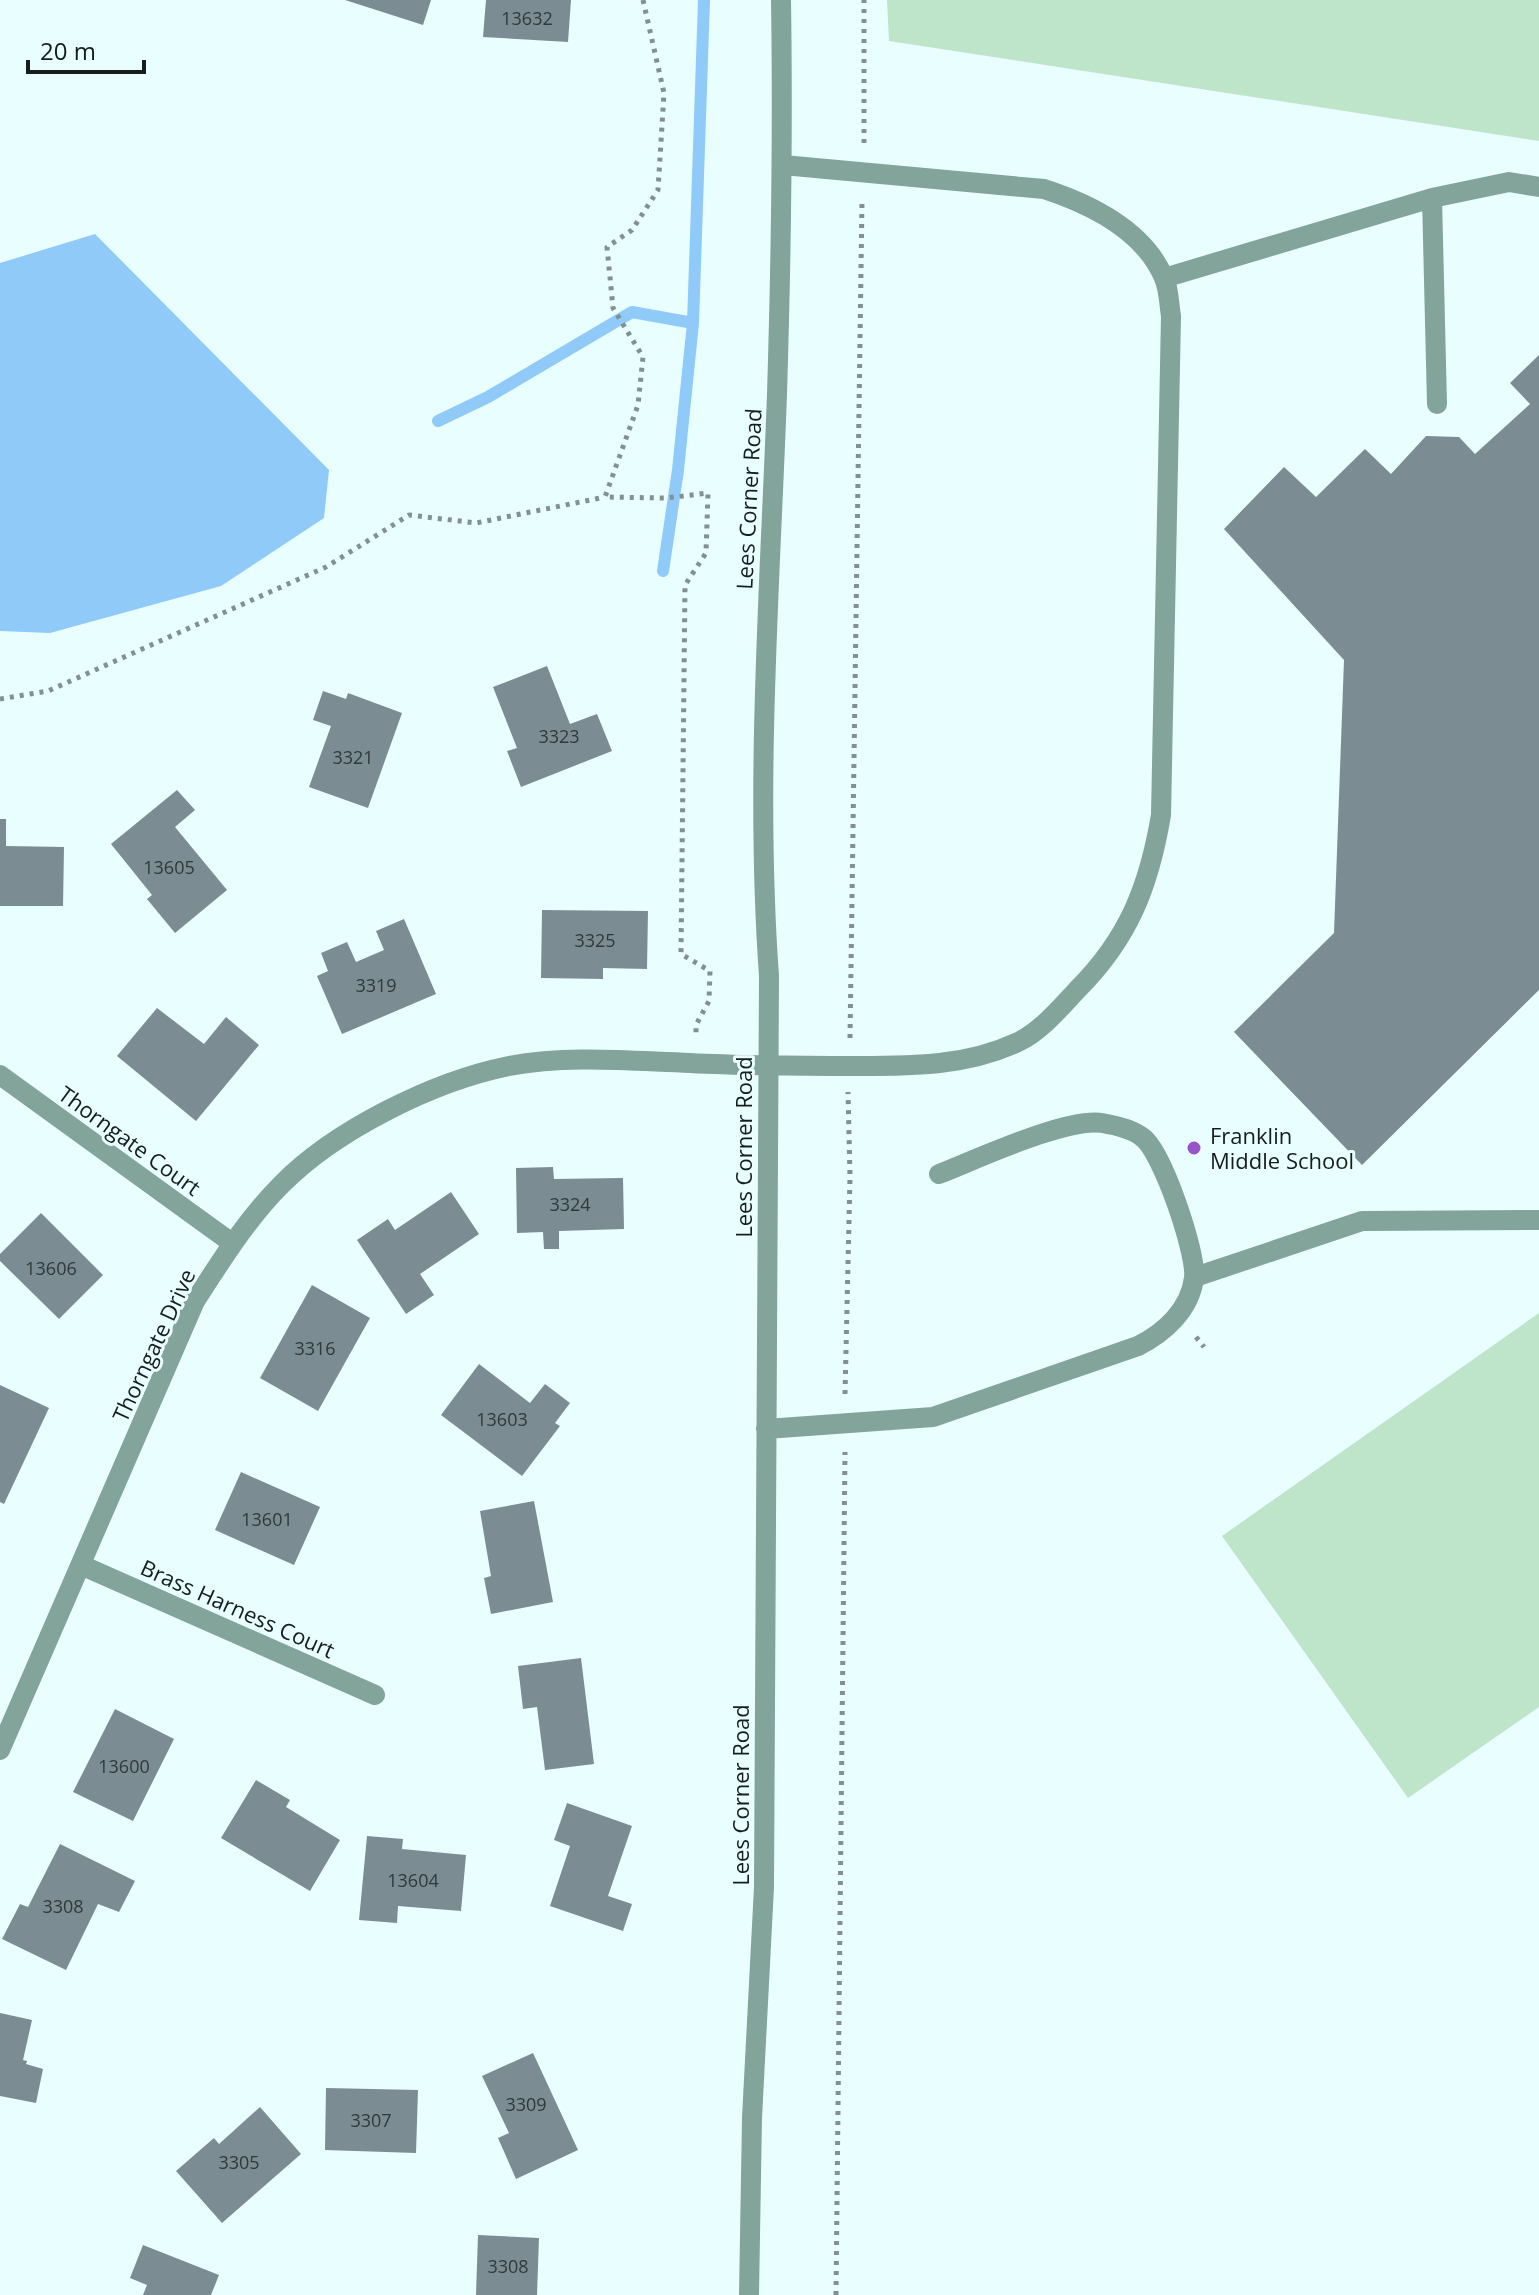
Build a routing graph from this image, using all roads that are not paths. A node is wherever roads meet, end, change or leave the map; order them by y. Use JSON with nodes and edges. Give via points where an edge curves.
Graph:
{"nodes":[{"id":1,"x":781,"y":0,"type":"edge"},
{"id":2,"x":783,"y":165,"type":"junction"},
{"id":3,"x":1539,"y":187,"type":"edge"},
{"id":4,"x":1432,"y":198,"type":"junction"},
{"id":5,"x":1164,"y":278,"type":"junction"},
{"id":6,"x":1437,"y":404,"type":"dead end"},
{"id":7,"x":768,"y":1067,"type":"junction"},
{"id":8,"x":0,"y":1075,"type":"edge"},
{"id":9,"x":939,"y":1174,"type":"dead end"},
{"id":10,"x":1539,"y":1220,"type":"edge"},
{"id":11,"x":232,"y":1243,"type":"junction"},
{"id":12,"x":1195,"y":1277,"type":"junction"},
{"id":13,"x":766,"y":1429,"type":"junction"},
{"id":14,"x":81,"y":1565,"type":"junction"},
{"id":15,"x":375,"y":1695,"type":"dead end"},
{"id":16,"x":0,"y":1750,"type":"edge"},
{"id":17,"x":749,"y":2295,"type":"edge"}],
"edges":[{"from":1,"to":2,"type":"street","name":"Lees Corner Road"},
{"from":2,"to":5,"type":"street","via":[[1044,189],[1080,201],[1115,222],[1140,244]]},
{"from":2,"to":7,"type":"street","name":"Lees Corner Road","via":[[764,686],[761,871],[769,976]]},
{"from":3,"to":4,"type":"street","via":[[1509,182]]},
{"from":4,"to":5,"type":"street"},
{"from":4,"to":6,"type":"street"},
{"from":5,"to":7,"type":"street","name":"Thorngate Drive","via":[[1171,316],[1161,815],[1140,898],[1115,948],[1051,1017],[1020,1042],[940,1065]]},
{"from":7,"to":11,"type":"street","name":"Thorngate Drive","via":[[594,1059],[525,1063],[458,1080],[354,1129],[282,1184]]},
{"from":7,"to":13,"type":"street","name":"Lees Corner Road"},
{"from":8,"to":11,"type":"street","name":"Thorngate Court"},
{"from":9,"to":12,"type":"street","via":[[1073,1125],[1099,1122],[1125,1129],[1143,1137],[1154,1151],[1185,1231]]},
{"from":10,"to":12,"type":"street","via":[[1362,1221]]},
{"from":11,"to":14,"type":"street","name":"Thorngate Drive","via":[[195,1301]]},
{"from":12,"to":13,"type":"street","via":[[1189,1296],[1162,1334],[1138,1346],[933,1417]]},
{"from":13,"to":17,"type":"street","name":"Lees Corner Road","via":[[764,1887]]},
{"from":14,"to":15,"type":"street","name":"Brass Harness Court"},
{"from":14,"to":16,"type":"street","name":"Thorngate Drive"}]}
